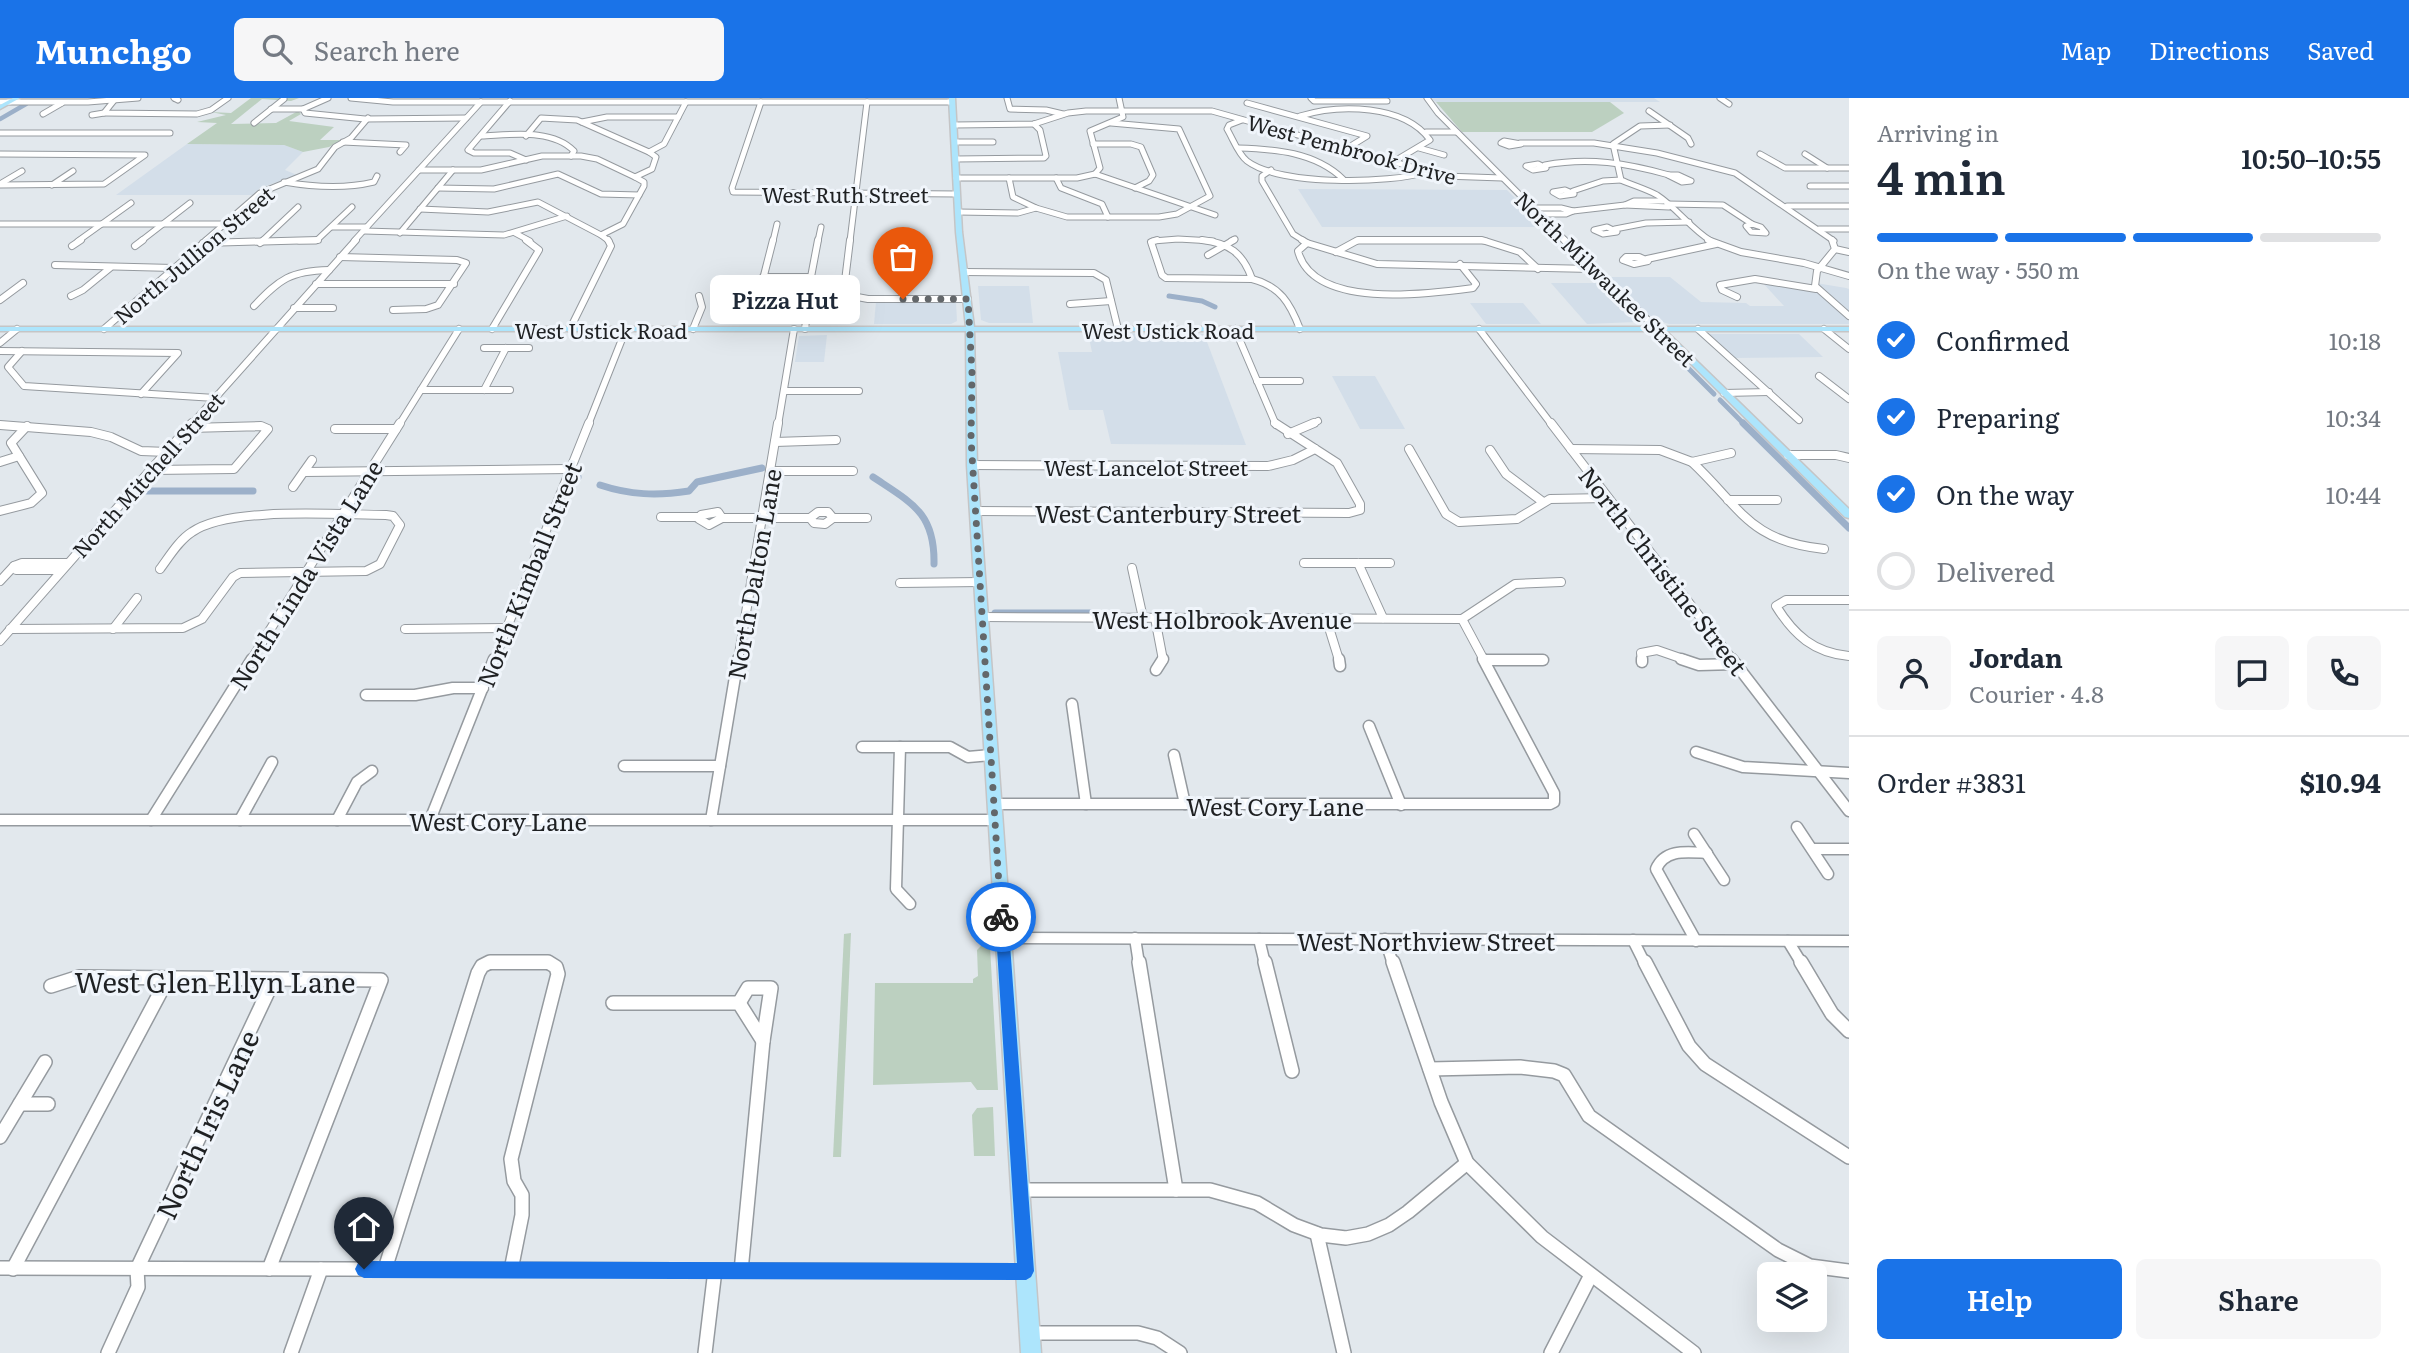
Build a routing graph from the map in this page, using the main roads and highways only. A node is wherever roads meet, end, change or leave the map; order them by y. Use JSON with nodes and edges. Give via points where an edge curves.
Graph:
{"nodes":[{"id":1,"x":18,"y":98,"type":"edge"},
{"id":2,"x":952,"y":100,"type":"edge"},
{"id":3,"x":0,"y":105,"type":"edge"},
{"id":4,"x":1657,"y":328,"type":"junction"},
{"id":5,"x":0,"y":329,"type":"edge"},
{"id":6,"x":805,"y":329,"type":"joint"},
{"id":7,"x":1849,"y":329,"type":"edge"},
{"id":8,"x":970,"y":330,"type":"junction"},
{"id":9,"x":1844,"y":505,"type":"edge"},
{"id":10,"x":1849,"y":515,"type":"edge"},
{"id":11,"x":1031,"y":1353,"type":"edge"}],
"edges":[{"from":1,"to":3,"type":"main road"},
{"from":2,"to":8,"type":"main road"},
{"from":4,"to":7,"type":"main road","name":"West Ustick Road"},
{"from":4,"to":8,"type":"main road","name":"West Ustick Road"},
{"from":4,"to":9,"type":"main road","name":"North Milwaukee Street"},
{"from":5,"to":6,"type":"main road","name":"West Ustick Road"},
{"from":6,"to":8,"type":"main road","name":"West Ustick Road"},
{"from":8,"to":11,"type":"main road","via":[[972,465]]},
{"from":9,"to":10,"type":"main road","name":"North Milwaukee Street"}]}
